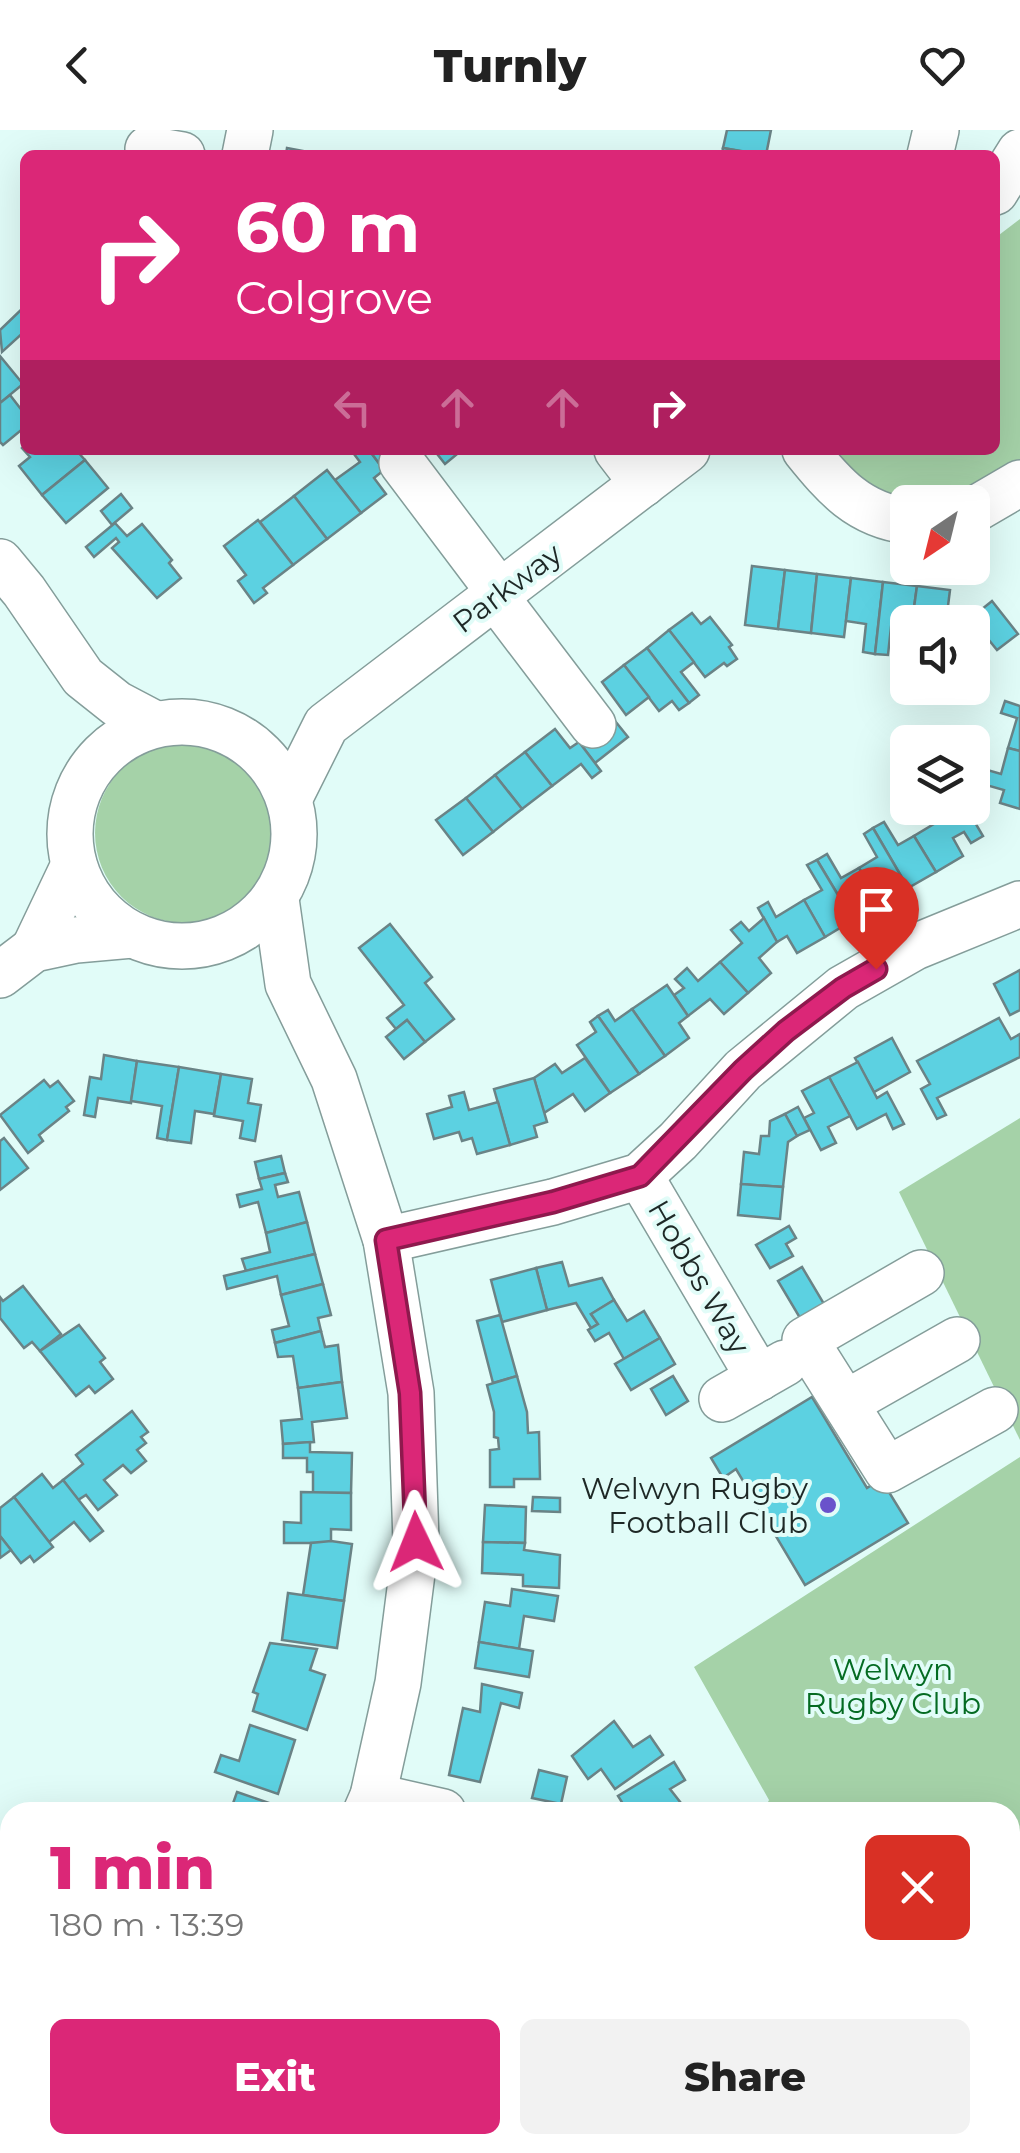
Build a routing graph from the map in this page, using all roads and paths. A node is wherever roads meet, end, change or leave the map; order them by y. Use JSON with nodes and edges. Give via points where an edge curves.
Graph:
{"nodes":[{"id":1,"x":1020,"y":152,"type":"edge"},
{"id":2,"x":1000,"y":184,"type":"edge"},
{"id":3,"x":670,"y":455,"type":"edge"},
{"id":4,"x":808,"y":455,"type":"edge"},
{"id":5,"x":402,"y":464,"type":"dead end"},
{"id":6,"x":630,"y":467,"type":"edge"},
{"id":7,"x":890,"y":517,"type":"edge"},
{"id":8,"x":0,"y":562,"type":"edge"},
{"id":9,"x":498,"y":594,"type":"junction"},
{"id":10,"x":83,"y":677,"type":"junction"},
{"id":11,"x":156,"y":724,"type":"junction"},
{"id":12,"x":326,"y":725,"type":"junction"},
{"id":13,"x":593,"y":726,"type":"dead end"},
{"id":14,"x":237,"y":737,"type":"junction"},
{"id":15,"x":82,"y":779,"type":"junction"},
{"id":16,"x":290,"y":799,"type":"junction"},
{"id":17,"x":74,"y":865,"type":"junction"},
{"id":18,"x":276,"y":900,"type":"junction"},
{"id":19,"x":1020,"y":904,"type":"edge"},
{"id":20,"x":132,"y":935,"type":"junction"},
{"id":21,"x":206,"y":944,"type":"junction"},
{"id":22,"x":17,"y":962,"type":"edge"},
{"id":23,"x":288,"y":984,"type":"junction"},
{"id":24,"x":640,"y":1176,"type":"junction"},
{"id":25,"x":386,"y":1240,"type":"junction"},
{"id":26,"x":921,"y":1274,"type":"dead end"},
{"id":27,"x":957,"y":1340,"type":"dead end"},
{"id":28,"x":811,"y":1348,"type":"junction"},
{"id":29,"x":846,"y":1403,"type":"junction"},
{"id":30,"x":995,"y":1410,"type":"dead end"},
{"id":31,"x":370,"y":1802,"type":"edge"}],
"edges":[{"from":1,"to":2,"type":"street"},
{"from":3,"to":6,"type":"street","name":"Parkway"},
{"from":4,"to":7,"type":"street","via":[[853,503]]},
{"from":5,"to":9,"type":"street"},
{"from":6,"to":9,"type":"street","name":"Parkway"},
{"from":8,"to":10,"type":"street"},
{"from":9,"to":12,"type":"street","name":"Parkway"},
{"from":9,"to":13,"type":"street"},
{"from":10,"to":11,"type":"street"},
{"from":10,"to":15,"type":"street"},
{"from":11,"to":14,"type":"street","via":[[214,725]]},
{"from":11,"to":15,"type":"street","via":[[106,749]]},
{"from":12,"to":14,"type":"street","name":"Parkway"},
{"from":12,"to":16,"type":"street","name":"Parkway"},
{"from":14,"to":16,"type":"street","via":[[275,769]]},
{"from":15,"to":17,"type":"street","via":[[71,810]]},
{"from":16,"to":18,"type":"street","via":[[290,868]]},
{"from":17,"to":20,"type":"street","via":[[93,904]]},
{"from":17,"to":22,"type":"street"},
{"from":18,"to":21,"type":"street","via":[[232,935]]},
{"from":18,"to":23,"type":"street"},
{"from":19,"to":24,"type":"street","via":[[915,948],[843,988],[743,1070]]},
{"from":20,"to":21,"type":"street","via":[[176,946]]},
{"from":20,"to":22,"type":"street","via":[[76,940]]},
{"from":21,"to":23,"type":"street","via":[[247,957]]},
{"from":23,"to":25,"type":"street","via":[[334,1079]]},
{"from":24,"to":25,"type":"street"},
{"from":24,"to":28,"type":"street","name":"Hobbs Way","via":[[740,1388]]},
{"from":25,"to":31,"type":"street","via":[[410,1393],[416,1542],[398,1684]]},
{"from":26,"to":28,"type":"street","via":[[806,1340]]},
{"from":27,"to":29,"type":"street"},
{"from":28,"to":29,"type":"street"},
{"from":29,"to":30,"type":"street","via":[[888,1470]]}]}
